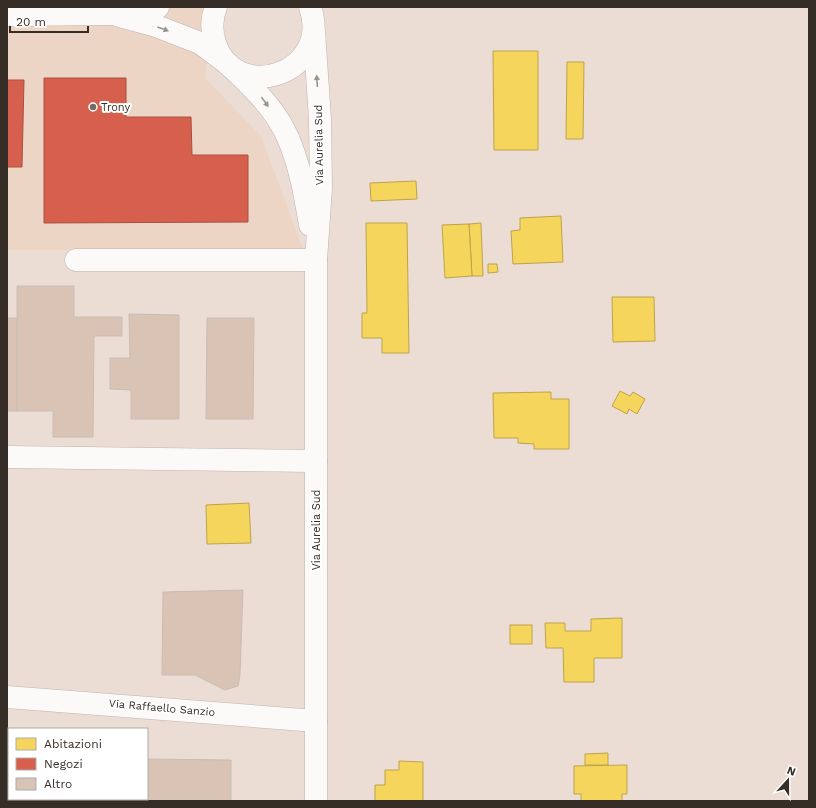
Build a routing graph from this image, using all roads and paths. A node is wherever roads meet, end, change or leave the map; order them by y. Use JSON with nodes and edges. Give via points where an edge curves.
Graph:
{"nodes":[{"id":1,"x":158,"y":7,"type":"edge"},
{"id":2,"x":216,"y":7,"type":"edge"},
{"id":3,"x":112,"y":14,"type":"junction"},
{"id":4,"x":7,"y":15,"type":"edge"},
{"id":5,"x":312,"y":15,"type":"edge"},
{"id":6,"x":228,"y":64,"type":"junction"},
{"id":7,"x":76,"y":260,"type":"dead end"},
{"id":8,"x":316,"y":260,"type":"junction"},
{"id":9,"x":7,"y":457,"type":"edge"},
{"id":10,"x":316,"y":461,"type":"junction"},
{"id":11,"x":7,"y":697,"type":"edge"},
{"id":12,"x":316,"y":721,"type":"junction"},
{"id":13,"x":316,"y":801,"type":"edge"}],
"edges":[{"from":1,"to":3,"type":"street"},
{"from":2,"to":6,"type":"street","name":"Via Aurelia Sud","via":[[212,16],[212,34],[217,50]]},
{"from":3,"to":4,"type":"street"},
{"from":3,"to":6,"type":"street","one_way":true,"via":[[156,26],[200,43]]},
{"from":5,"to":6,"type":"street","name":"Via Aurelia Sud","via":[[310,46],[301,60],[289,70],[274,76],[258,77],[242,73]]},
{"from":8,"to":5,"type":"street","name":"Via Aurelia Sud","one_way":true,"via":[[321,188],[320,119]]},
{"from":6,"to":8,"type":"street","name":"Via Aurelia Sud","one_way":true,"via":[[257,92],[281,124],[288,138],[306,202]]},
{"from":7,"to":8,"type":"street"},
{"from":8,"to":10,"type":"street","name":"Via Aurelia Sud"},
{"from":9,"to":10,"type":"street"},
{"from":10,"to":12,"type":"street","name":"Via Aurelia Sud"},
{"from":11,"to":12,"type":"street","name":"Via Raffaello Sanzio"},
{"from":12,"to":13,"type":"street","name":"Via Aurelia Sud"}]}
